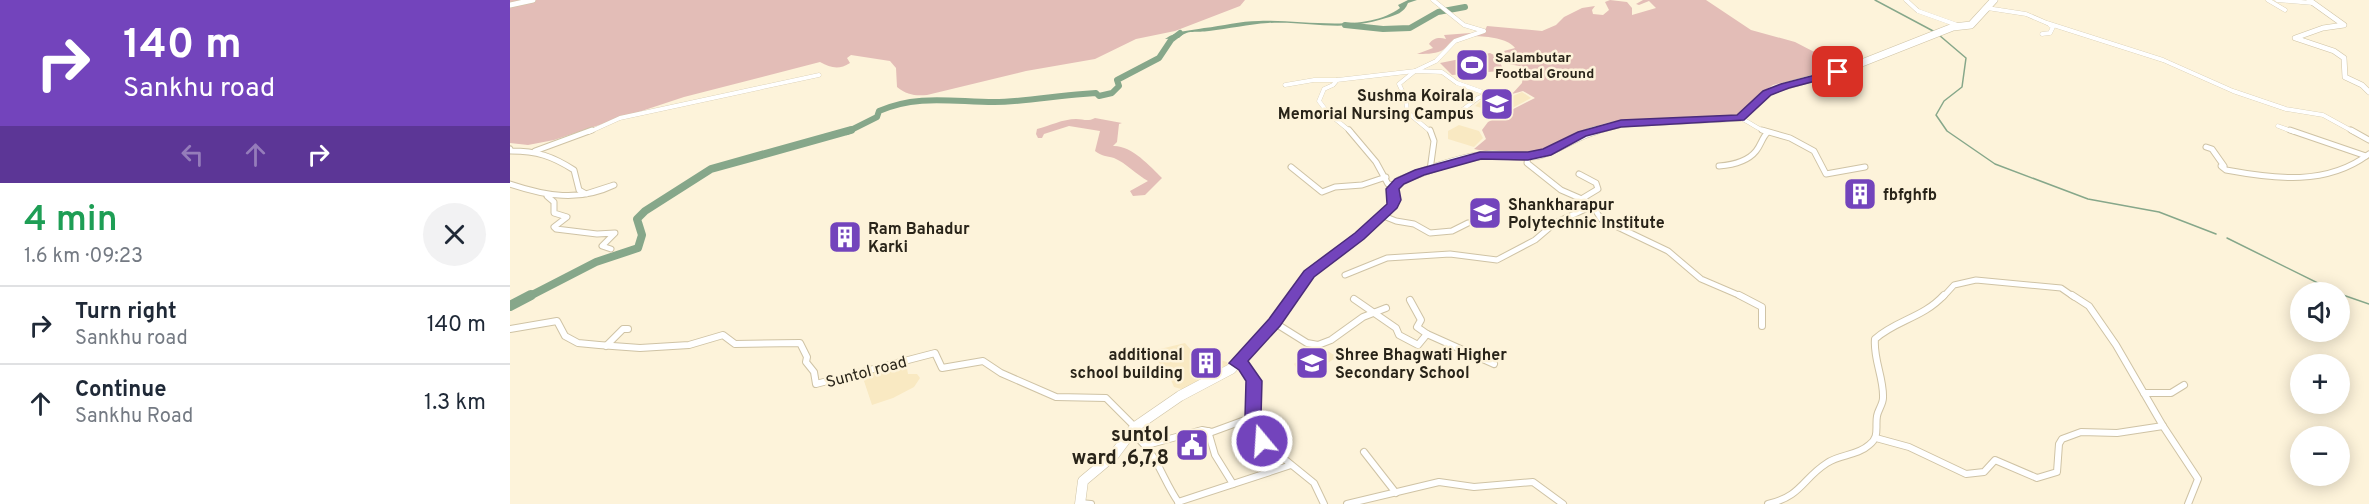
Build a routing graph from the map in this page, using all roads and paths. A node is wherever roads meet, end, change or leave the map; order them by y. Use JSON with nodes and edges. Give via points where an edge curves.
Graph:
{"nodes":[{"id":1,"x":533,"y":0,"type":"edge"},
{"id":2,"x":1433,"y":0,"type":"edge"},
{"id":3,"x":1906,"y":0,"type":"edge"},
{"id":4,"x":1994,"y":0,"type":"edge"},
{"id":5,"x":2268,"y":0,"type":"edge"},
{"id":6,"x":2277,"y":0,"type":"edge"},
{"id":7,"x":2311,"y":2,"type":"edge"},
{"id":8,"x":510,"y":5,"type":"edge"},
{"id":9,"x":1987,"y":8,"type":"junction"},
{"id":10,"x":2285,"y":10,"type":"dead end"},
{"id":11,"x":2047,"y":23,"type":"junction"},
{"id":12,"x":1960,"y":26,"type":"junction"},
{"id":13,"x":2042,"y":34,"type":"dead end"},
{"id":14,"x":1415,"y":71,"type":"junction"},
{"id":15,"x":819,"y":75,"type":"dead end"},
{"id":16,"x":1337,"y":80,"type":"junction"},
{"id":17,"x":1285,"y":85,"type":"dead end"},
{"id":18,"x":1785,"y":86,"type":"joint"},
{"id":19,"x":2369,"y":92,"type":"edge"},
{"id":20,"x":1457,"y":114,"type":"dead end"},
{"id":21,"x":1740,"y":118,"type":"junction"},
{"id":22,"x":2278,"y":126,"type":"dead end"},
{"id":23,"x":1767,"y":132,"type":"junction"},
{"id":24,"x":2368,"y":138,"type":"edge"},
{"id":25,"x":2206,"y":147,"type":"dead end"},
{"id":26,"x":510,"y":148,"type":"edge"},
{"id":27,"x":535,"y":151,"type":"junction"},
{"id":28,"x":2368,"y":155,"type":"edge"},
{"id":29,"x":1528,"y":156,"type":"junction"},
{"id":30,"x":1292,"y":166,"type":"dead end"},
{"id":31,"x":1719,"y":166,"type":"dead end"},
{"id":32,"x":1865,"y":167,"type":"dead end"},
{"id":33,"x":1430,"y":170,"type":"junction"},
{"id":34,"x":1579,"y":174,"type":"dead end"},
{"id":35,"x":1386,"y":177,"type":"junction"},
{"id":36,"x":510,"y":184,"type":"edge"},
{"id":37,"x":1395,"y":185,"type":"junction"},
{"id":38,"x":547,"y":196,"type":"junction"},
{"id":39,"x":1583,"y":198,"type":"junction"},
{"id":40,"x":1592,"y":206,"type":"junction"},
{"id":41,"x":1381,"y":215,"type":"junction"},
{"id":42,"x":1468,"y":223,"type":"dead end"},
{"id":43,"x":611,"y":249,"type":"dead end"},
{"id":44,"x":1345,"y":275,"type":"dead end"},
{"id":45,"x":1354,"y":298,"type":"dead end"},
{"id":46,"x":1410,"y":300,"type":"dead end"},
{"id":47,"x":1386,"y":308,"type":"dead end"},
{"id":48,"x":1375,"y":313,"type":"junction"},
{"id":49,"x":1275,"y":322,"type":"junction"},
{"id":50,"x":1762,"y":326,"type":"dead end"},
{"id":51,"x":510,"y":329,"type":"edge"},
{"id":52,"x":628,"y":329,"type":"dead end"},
{"id":53,"x":1427,"y":334,"type":"junction"},
{"id":54,"x":602,"y":345,"type":"junction"},
{"id":55,"x":1237,"y":363,"type":"junction"},
{"id":56,"x":1494,"y":364,"type":"dead end"},
{"id":57,"x":2184,"y":385,"type":"dead end"},
{"id":58,"x":2144,"y":393,"type":"junction"},
{"id":59,"x":1253,"y":417,"type":"junction"},
{"id":60,"x":2163,"y":426,"type":"junction"},
{"id":61,"x":1132,"y":430,"type":"junction"},
{"id":62,"x":1208,"y":431,"type":"junction"},
{"id":63,"x":1876,"y":438,"type":"junction"},
{"id":64,"x":1147,"y":445,"type":"junction"},
{"id":65,"x":1364,"y":452,"type":"dead end"},
{"id":66,"x":1291,"y":465,"type":"junction"},
{"id":67,"x":1233,"y":484,"type":"junction"},
{"id":68,"x":1396,"y":493,"type":"junction"},
{"id":69,"x":1178,"y":503,"type":"edge"},
{"id":70,"x":1080,"y":504,"type":"edge"},
{"id":71,"x":1091,"y":504,"type":"edge"},
{"id":72,"x":1324,"y":504,"type":"edge"},
{"id":73,"x":1347,"y":504,"type":"edge"},
{"id":74,"x":1563,"y":504,"type":"edge"},
{"id":75,"x":1768,"y":504,"type":"edge"},
{"id":76,"x":2188,"y":504,"type":"edge"}],
"edges":[{"from":1,"to":8,"type":"street"},
{"from":2,"to":14,"type":"street","via":[[1464,24],[1484,31],[1455,41],[1436,61]]},
{"from":3,"to":12,"type":"street","via":[[1918,11]]},
{"from":4,"to":9,"type":"main road"},
{"from":5,"to":10,"type":"street"},
{"from":6,"to":7,"type":"street"},
{"from":7,"to":19,"type":"street","via":[[2344,25],[2295,38],[2344,58],[2345,77]]},
{"from":9,"to":11,"type":"street","via":[[2026,14]]},
{"from":9,"to":12,"type":"main road","via":[[1973,24]]},
{"from":11,"to":13,"type":"street","via":[[2053,28]]},
{"from":11,"to":24,"type":"street","via":[[2163,60],[2281,108],[2323,115]]},
{"from":12,"to":18,"type":"main road","via":[[1838,72]]},
{"from":14,"to":16,"type":"street"},
{"from":14,"to":20,"type":"street","via":[[1442,72],[1457,83],[1488,94]]},
{"from":14,"to":33,"type":"street","via":[[1399,85],[1407,112],[1430,128],[1435,138]]},
{"from":15,"to":27,"type":"street","via":[[620,118]]},
{"from":16,"to":17,"type":"street"},
{"from":16,"to":35,"type":"street","via":[[1324,89],[1319,101],[1326,113],[1365,145]]},
{"from":18,"to":21,"type":"main road","via":[[1767,93]]},
{"from":21,"to":23,"type":"street"},
{"from":21,"to":29,"type":"main road","via":[[1621,123]]},
{"from":22,"to":28,"type":"street"},
{"from":23,"to":31,"type":"street","via":[[1755,151],[1732,164]]},
{"from":23,"to":32,"type":"street","via":[[1791,138],[1814,151],[1826,174]]},
{"from":25,"to":28,"type":"street","via":[[2212,149],[2226,170],[2278,175],[2329,175]]},
{"from":26,"to":27,"type":"street"},
{"from":27,"to":38,"type":"street","via":[[574,170],[579,190],[586,194],[614,185],[590,196]]},
{"from":29,"to":33,"type":"main road","via":[[1480,156]]},
{"from":29,"to":39,"type":"street","via":[[1531,168],[1561,189]]},
{"from":30,"to":35,"type":"street","via":[[1322,192]]},
{"from":33,"to":37,"type":"main road"},
{"from":34,"to":39,"type":"street","via":[[1596,183],[1598,189]]},
{"from":35,"to":37,"type":"street","via":[[1388,184]]},
{"from":36,"to":38,"type":"street"},
{"from":37,"to":41,"type":"main road","via":[[1394,203]]},
{"from":38,"to":43,"type":"street","via":[[554,202],[555,213],[567,217],[554,228],[615,233],[602,246]]},
{"from":39,"to":40,"type":"street"},
{"from":40,"to":44,"type":"street","via":[[1555,223],[1534,240],[1497,260],[1450,254],[1387,258]]},
{"from":40,"to":50,"type":"street","via":[[1601,219],[1668,251],[1701,279],[1758,303],[1762,307]]},
{"from":41,"to":42,"type":"street","via":[[1430,232],[1452,231]]},
{"from":41,"to":49,"type":"main road","via":[[1309,274]]},
{"from":45,"to":48,"type":"street"},
{"from":46,"to":53,"type":"street","via":[[1421,320],[1418,327]]},
{"from":47,"to":48,"type":"street"},
{"from":48,"to":49,"type":"street","via":[[1334,338],[1315,344]]},
{"from":48,"to":53,"type":"street","via":[[1417,345]]},
{"from":49,"to":55,"type":"main road"},
{"from":51,"to":54,"type":"street","via":[[557,321],[565,336],[578,343]]},
{"from":52,"to":54,"type":"street"},
{"from":53,"to":56,"type":"street"},
{"from":54,"to":61,"type":"street","name":"Suntol road","via":[[689,345],[723,334],[735,344],[800,343],[816,384],[935,353],[942,368],[983,361],[1056,398],[1106,398]]},
{"from":55,"to":59,"type":"street","via":[[1244,366],[1254,381]]},
{"from":55,"to":61,"type":"main road","via":[[1159,408]]},
{"from":57,"to":58,"type":"street","via":[[2171,393]]},
{"from":58,"to":60,"type":"street"},
{"from":58,"to":63,"type":"street","via":[[2089,306],[2061,288],[1969,281],[1954,285],[1938,302],[1911,320],[1887,328],[1875,339],[1883,399],[1877,415]]},
{"from":59,"to":62,"type":"street"},
{"from":59,"to":66,"type":"street","via":[[1262,441]]},
{"from":60,"to":63,"type":"street","via":[[2068,435],[2059,444],[2057,472],[2037,478],[1995,460],[1984,472],[1966,474],[1909,447]]},
{"from":60,"to":76,"type":"street","via":[[2198,479]]},
{"from":61,"to":64,"type":"street"},
{"from":61,"to":70,"type":"main road","via":[[1114,455],[1083,482]]},
{"from":62,"to":64,"type":"street"},
{"from":62,"to":67,"type":"street","via":[[1215,455]]},
{"from":63,"to":75,"type":"street","via":[[1861,452],[1828,462],[1796,493]]},
{"from":64,"to":69,"type":"street"},
{"from":65,"to":68,"type":"street"},
{"from":66,"to":67,"type":"street"},
{"from":66,"to":72,"type":"street","via":[[1314,483]]},
{"from":67,"to":69,"type":"street"},
{"from":68,"to":73,"type":"street"},
{"from":68,"to":74,"type":"street","via":[[1439,482],[1469,488],[1533,482]]},
{"from":70,"to":71,"type":"street"}]}
